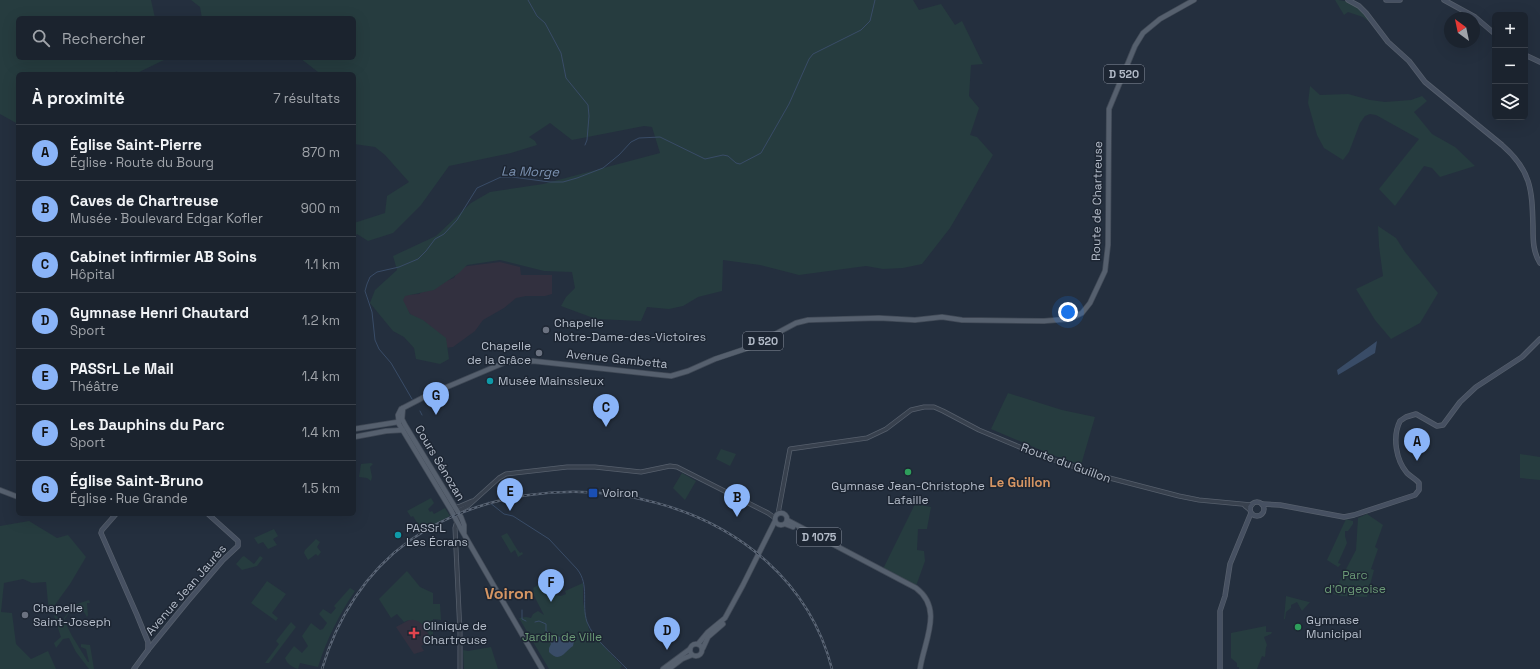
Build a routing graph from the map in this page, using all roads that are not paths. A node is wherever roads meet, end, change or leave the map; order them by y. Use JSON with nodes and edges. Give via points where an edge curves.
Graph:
{"nodes":[{"id":1,"x":1194,"y":0,"type":"edge"},
{"id":2,"x":1348,"y":0,"type":"edge"},
{"id":3,"x":1386,"y":0,"type":"edge"},
{"id":4,"x":1400,"y":0,"type":"edge"},
{"id":5,"x":1444,"y":0,"type":"edge"},
{"id":6,"x":1492,"y":31,"type":"edge"},
{"id":7,"x":1528,"y":56,"type":"edge"},
{"id":8,"x":1540,"y":62,"type":"edge"},
{"id":9,"x":1540,"y":263,"type":"edge"},
{"id":10,"x":894,"y":319,"type":"joint"},
{"id":11,"x":1540,"y":340,"type":"edge"},
{"id":12,"x":400,"y":423,"type":"junction"},
{"id":13,"x":404,"y":428,"type":"junction"},
{"id":14,"x":356,"y":429,"type":"edge"},
{"id":15,"x":386,"y":431,"type":"junction"},
{"id":16,"x":356,"y":437,"type":"edge"},
{"id":17,"x":423,"y":463,"type":"junction"},
{"id":18,"x":437,"y":477,"type":"junction"},
{"id":19,"x":0,"y":490,"type":"edge"},
{"id":20,"x":0,"y":493,"type":"edge"},
{"id":21,"x":16,"y":498,"type":"edge"},
{"id":22,"x":16,"y":498,"type":"edge"},
{"id":23,"x":473,"y":501,"type":"junction"},
{"id":24,"x":1234,"y":504,"type":"junction"},
{"id":25,"x":1262,"y":504,"type":"junction"},
{"id":26,"x":1252,"y":505,"type":"junction"},
{"id":27,"x":454,"y":506,"type":"junction"},
{"id":28,"x":1295,"y":508,"type":"junction"},
{"id":29,"x":1264,"y":510,"type":"junction"},
{"id":30,"x":1250,"y":511,"type":"junction"},
{"id":31,"x":455,"y":513,"type":"junction"},
{"id":32,"x":114,"y":516,"type":"edge"},
{"id":33,"x":210,"y":516,"type":"edge"},
{"id":34,"x":1255,"y":516,"type":"junction"},
{"id":35,"x":778,"y":517,"type":"junction"},
{"id":36,"x":457,"y":521,"type":"junction"},
{"id":37,"x":786,"y":522,"type":"junction"},
{"id":38,"x":464,"y":528,"type":"junction"},
{"id":39,"x":464,"y":534,"type":"junction"},
{"id":40,"x":1238,"y":542,"type":"junction"},
{"id":41,"x":740,"y":592,"type":"junction"},
{"id":42,"x":512,"y":615,"type":"junction"},
{"id":43,"x":148,"y":642,"type":"junction"},
{"id":44,"x":154,"y":643,"type":"junction"},
{"id":45,"x":698,"y":644,"type":"junction"},
{"id":46,"x":702,"y":648,"type":"junction"},
{"id":47,"x":690,"y":649,"type":"junction"},
{"id":48,"x":148,"y":650,"type":"junction"},
{"id":49,"x":692,"y":655,"type":"junction"},
{"id":50,"x":134,"y":669,"type":"edge"},
{"id":51,"x":460,"y":669,"type":"edge"},
{"id":52,"x":542,"y":669,"type":"edge"},
{"id":53,"x":546,"y":669,"type":"edge"},
{"id":54,"x":663,"y":669,"type":"edge"},
{"id":55,"x":669,"y":669,"type":"edge"},
{"id":56,"x":920,"y":669,"type":"edge"},
{"id":57,"x":1220,"y":669,"type":"edge"}],
"edges":[{"from":1,"to":10,"type":"main road","name":"Route de Chartreuse","number":"D 520","via":[[1160,18],[1143,33],[1135,46],[1109,110],[1107,264],[1090,303],[1082,313],[1069,319],[1044,321],[962,320],[942,317]]},
{"from":2,"to":9,"type":"main road","via":[[1366,13],[1388,42],[1409,61],[1425,82],[1513,155],[1530,186],[1533,243]]},
{"from":3,"to":4,"type":"main road"},
{"from":5,"to":6,"type":"main road","via":[[1475,17]]},
{"from":7,"to":8,"type":"main road"},
{"from":10,"to":12,"type":"main road","name":"Avenue Gambetta","number":"D 520","via":[[802,321],[751,347],[671,376],[533,361],[506,362],[403,408],[398,415]]},
{"from":11,"to":28,"type":"main road","via":[[1522,357],[1476,386],[1443,425],[1437,426],[1413,414],[1402,419],[1395,442],[1396,451],[1403,468],[1419,483],[1420,490],[1415,495],[1354,515],[1340,517]]},
{"from":12,"to":13,"type":"main road"},
{"from":12,"to":14,"type":"main road"},
{"from":12,"to":15,"type":"main road"},
{"from":13,"to":15,"type":"main road"},
{"from":13,"to":17,"type":"main road","name":"Cours Sénozan"},
{"from":13,"to":18,"type":"main road","name":"Cours Sénozan"},
{"from":15,"to":16,"type":"main road"},
{"from":17,"to":18,"type":"main road"},
{"from":17,"to":31,"type":"main road","name":"Cours Sénozan"},
{"from":18,"to":27,"type":"main road","name":"Cours Sénozan"},
{"from":19,"to":21,"type":"main road"},
{"from":20,"to":22,"type":"main road"},
{"from":23,"to":27,"type":"street"},
{"from":23,"to":31,"type":"street"},
{"from":23,"to":35,"type":"street","via":[[503,475],[567,467],[641,472],[675,466]]},
{"from":24,"to":26,"type":"street","name":"Route du Guillon"},
{"from":24,"to":30,"type":"street","name":"Route du Guillon","via":[[1246,506]]},
{"from":24,"to":35,"type":"street","name":"Route du Guillon","via":[[1179,496],[1098,475],[1034,453],[979,430],[938,409],[918,408],[867,438],[790,450]]},
{"from":25,"to":26,"type":"main road","via":[[1257,502]]},
{"from":25,"to":28,"type":"main road"},
{"from":25,"to":29,"type":"main road"},
{"from":26,"to":30,"type":"main road"},
{"from":27,"to":31,"type":"main road","name":"Cours Sénozan"},
{"from":28,"to":29,"type":"main road","via":[[1274,506]]},
{"from":29,"to":34,"type":"main road","via":[[1261,516]]},
{"from":30,"to":34,"type":"main road"},
{"from":30,"to":40,"type":"main road"},
{"from":31,"to":36,"type":"main road"},
{"from":31,"to":38,"type":"main road"},
{"from":32,"to":43,"type":"main road","via":[[101,532]]},
{"from":33,"to":44,"type":"main road","name":"Avenue Jean Jaurès","via":[[239,543],[238,546],[223,560]]},
{"from":34,"to":40,"type":"main road"},
{"from":35,"to":37,"type":"main road"},
{"from":35,"to":37,"type":"main road","via":[[786,515]]},
{"from":35,"to":41,"type":"main road"},
{"from":36,"to":38,"type":"street"},
{"from":36,"to":39,"type":"main road"},
{"from":36,"to":51,"type":"street","via":[[455,528]]},
{"from":37,"to":56,"type":"main road","number":"D 1075","via":[[851,554],[925,596],[930,606],[931,622]]},
{"from":38,"to":39,"type":"main road"},
{"from":39,"to":42,"type":"main road"},
{"from":40,"to":57,"type":"main road","via":[[1230,564],[1220,611]]},
{"from":41,"to":45,"type":"main road","via":[[725,618]]},
{"from":41,"to":46,"type":"main road","via":[[730,615],[708,637]]},
{"from":42,"to":52,"type":"main road"},
{"from":42,"to":53,"type":"main road"},
{"from":43,"to":44,"type":"main road"},
{"from":43,"to":48,"type":"main road"},
{"from":44,"to":48,"type":"main road","name":"Avenue Jean Jaurès"},
{"from":45,"to":46,"type":"main road"},
{"from":45,"to":47,"type":"main road"},
{"from":46,"to":49,"type":"main road","via":[[700,656]]},
{"from":47,"to":49,"type":"main road"},
{"from":47,"to":54,"type":"main road"},
{"from":48,"to":50,"type":"main road","name":"Avenue Jean Jaurès"},
{"from":49,"to":55,"type":"main road"}]}
